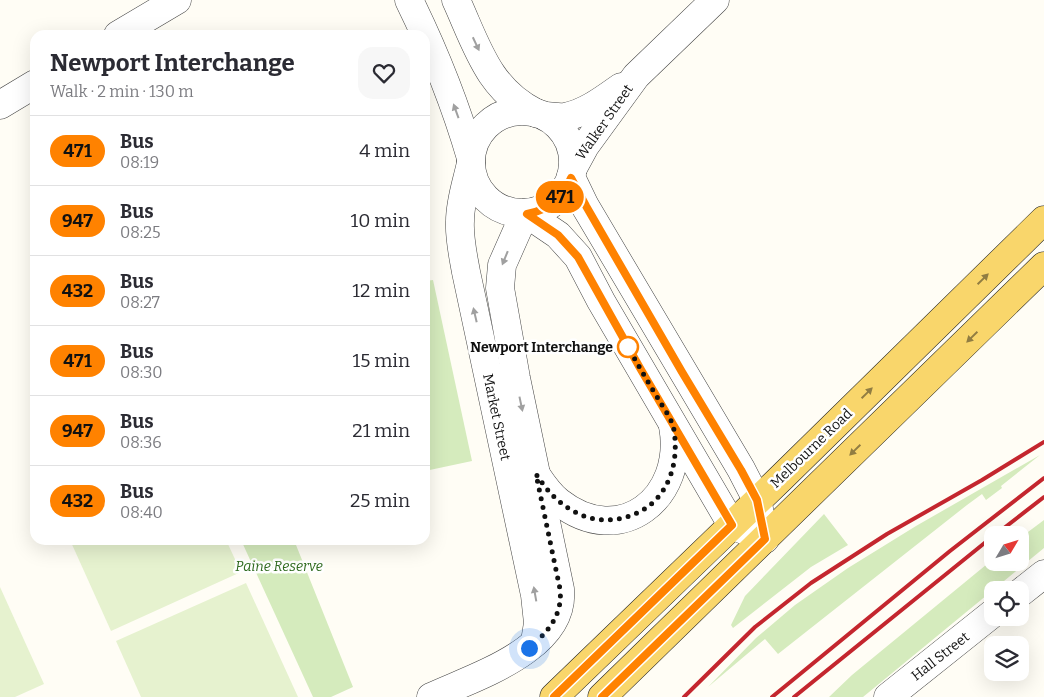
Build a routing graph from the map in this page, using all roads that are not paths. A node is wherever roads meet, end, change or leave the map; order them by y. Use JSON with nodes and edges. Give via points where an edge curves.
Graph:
{"nodes":[{"id":1,"x":177,"y":0,"type":"edge"},
{"id":2,"x":409,"y":0,"type":"edge"},
{"id":3,"x":456,"y":0,"type":"edge"},
{"id":4,"x":715,"y":0,"type":"edge"},
{"id":5,"x":126,"y":30,"type":"edge"},
{"id":6,"x":423,"y":30,"type":"edge"},
{"id":7,"x":430,"y":45,"type":"edge"},
{"id":8,"x":636,"y":76,"type":"junction"},
{"id":9,"x":30,"y":87,"type":"edge"},
{"id":10,"x":0,"y":105,"type":"edge"},
{"id":11,"x":541,"y":114,"type":"junction"},
{"id":12,"x":471,"y":160,"type":"junction"},
{"id":13,"x":572,"y":173,"type":"junction"},
{"id":14,"x":526,"y":214,"type":"junction"},
{"id":15,"x":1044,"y":220,"type":"edge"},
{"id":16,"x":1044,"y":266,"type":"edge"},
{"id":17,"x":673,"y":423,"type":"junction"},
{"id":18,"x":536,"y":474,"type":"junction"},
{"id":19,"x":757,"y":500,"type":"junction"},
{"id":20,"x":732,"y":525,"type":"junction"},
{"id":21,"x":765,"y":539,"type":"junction"},
{"id":22,"x":984,"y":620,"type":"edge"},
{"id":23,"x":535,"y":642,"type":"junction"},
{"id":24,"x":431,"y":697,"type":"edge"},
{"id":25,"x":554,"y":697,"type":"edge"},
{"id":26,"x":602,"y":697,"type":"edge"},
{"id":27,"x":888,"y":697,"type":"edge"}],
"edges":[{"from":1,"to":5,"type":"street"},
{"from":6,"to":2,"type":"street","one_way":true},
{"from":3,"to":11,"type":"street","one_way":true,"via":[[497,83],[515,101]]},
{"from":4,"to":8,"type":"street","name":"Walker Street"},
{"from":12,"to":7,"type":"street","one_way":true,"via":[[457,113]]},
{"from":8,"to":11,"type":"street","name":"Walker Street","via":[[578,113],[564,117]]},
{"from":8,"to":13,"type":"street","name":"Walker Street","via":[[585,146]]},
{"from":9,"to":10,"type":"street"},
{"from":11,"to":12,"type":"street","via":[[512,111],[496,117],[474,142]]},
{"from":11,"to":13,"type":"street","via":[[558,125],[567,138],[573,153]]},
{"from":12,"to":14,"type":"street","via":[[477,187],[488,200],[505,211]]},
{"from":23,"to":12,"type":"street","name":"Market Street","one_way":true,"via":[[538,624],[535,595],[461,236],[460,213]]},
{"from":13,"to":14,"type":"street","via":[[558,199],[544,209]]},
{"from":13,"to":19,"type":"street","via":[[586,206]]},
{"from":14,"to":17,"type":"street","via":[[558,235],[578,257]]},
{"from":14,"to":18,"type":"street","name":"Market Street","one_way":true,"via":[[502,265],[499,281],[511,357]]},
{"from":19,"to":15,"type":"main road","name":"Melbourne Road","one_way":true},
{"from":16,"to":21,"type":"main road","one_way":true},
{"from":17,"to":18,"type":"street","via":[[674,459],[667,484],[653,502],[630,516],[605,521],[581,515],[558,502]]},
{"from":17,"to":20,"type":"street"},
{"from":18,"to":23,"type":"street","name":"Market Street","via":[[561,601],[556,618]]},
{"from":19,"to":20,"type":"main road","name":"Melbourne Road"},
{"from":19,"to":21,"type":"street"},
{"from":20,"to":21,"type":"street"},
{"from":20,"to":25,"type":"main road","name":"Melbourne Road"},
{"from":21,"to":26,"type":"main road"},
{"from":22,"to":27,"type":"street","name":"Hall Street"},
{"from":23,"to":24,"type":"street","name":"Market Street","via":[[498,667]]}]}
